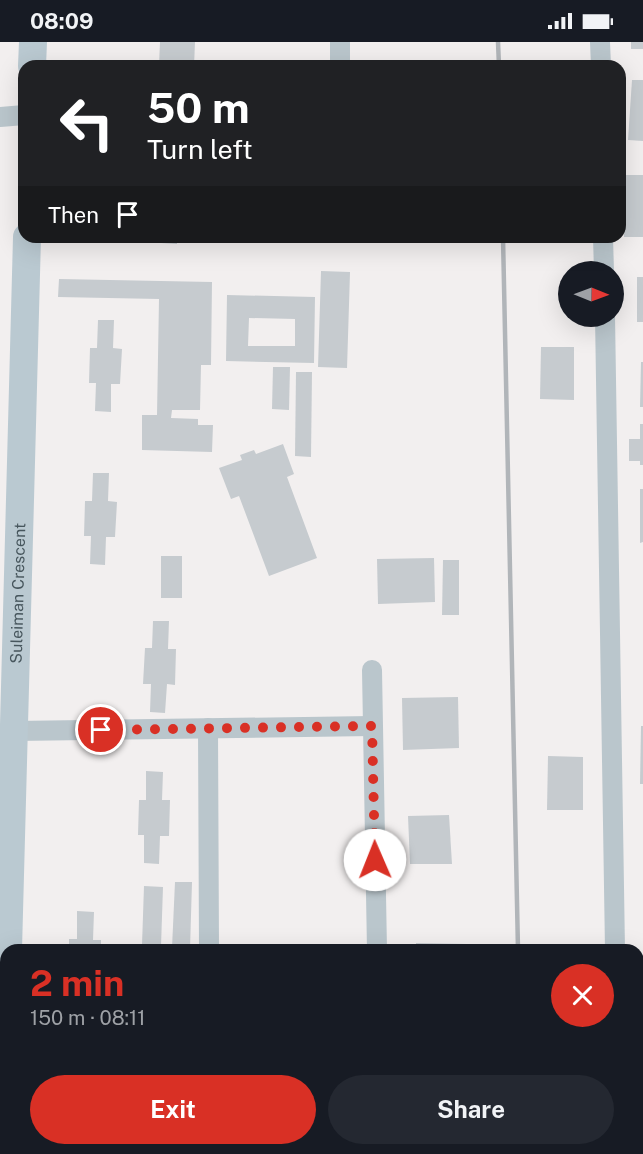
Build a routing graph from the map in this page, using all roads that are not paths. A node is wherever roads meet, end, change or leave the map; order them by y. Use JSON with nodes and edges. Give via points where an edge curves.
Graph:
{"nodes":[{"id":1,"x":33,"y":42,"type":"edge"},
{"id":2,"x":340,"y":42,"type":"edge"},
{"id":3,"x":600,"y":42,"type":"edge"},
{"id":4,"x":32,"y":60,"type":"edge"},
{"id":5,"x":340,"y":60,"type":"edge"},
{"id":6,"x":600,"y":60,"type":"edge"},
{"id":7,"x":18,"y":116,"type":"edge"},
{"id":8,"x":0,"y":117,"type":"edge"},
{"id":9,"x":27,"y":243,"type":"edge"},
{"id":10,"x":603,"y":243,"type":"edge"},
{"id":11,"x":604,"y":261,"type":"edge"},
{"id":12,"x":604,"y":327,"type":"edge"},
{"id":13,"x":372,"y":670,"type":"dead end"},
{"id":14,"x":372,"y":726,"type":"junction"},
{"id":15,"x":208,"y":728,"type":"junction"},
{"id":16,"x":15,"y":731,"type":"junction"},
{"id":17,"x":8,"y":944,"type":"edge"},
{"id":18,"x":209,"y":944,"type":"edge"},
{"id":19,"x":377,"y":944,"type":"edge"},
{"id":20,"x":615,"y":944,"type":"edge"}],
"edges":[{"from":1,"to":4,"type":"street"},
{"from":2,"to":5,"type":"street"},
{"from":3,"to":6,"type":"street"},
{"from":7,"to":8,"type":"street"},
{"from":9,"to":16,"type":"street","name":"Suleiman Crescent"},
{"from":10,"to":11,"type":"street"},
{"from":12,"to":20,"type":"street"},
{"from":13,"to":14,"type":"street"},
{"from":14,"to":15,"type":"street"},
{"from":14,"to":19,"type":"street"},
{"from":15,"to":16,"type":"street"},
{"from":15,"to":18,"type":"street"},
{"from":16,"to":17,"type":"street","name":"Suleiman Crescent"}]}
